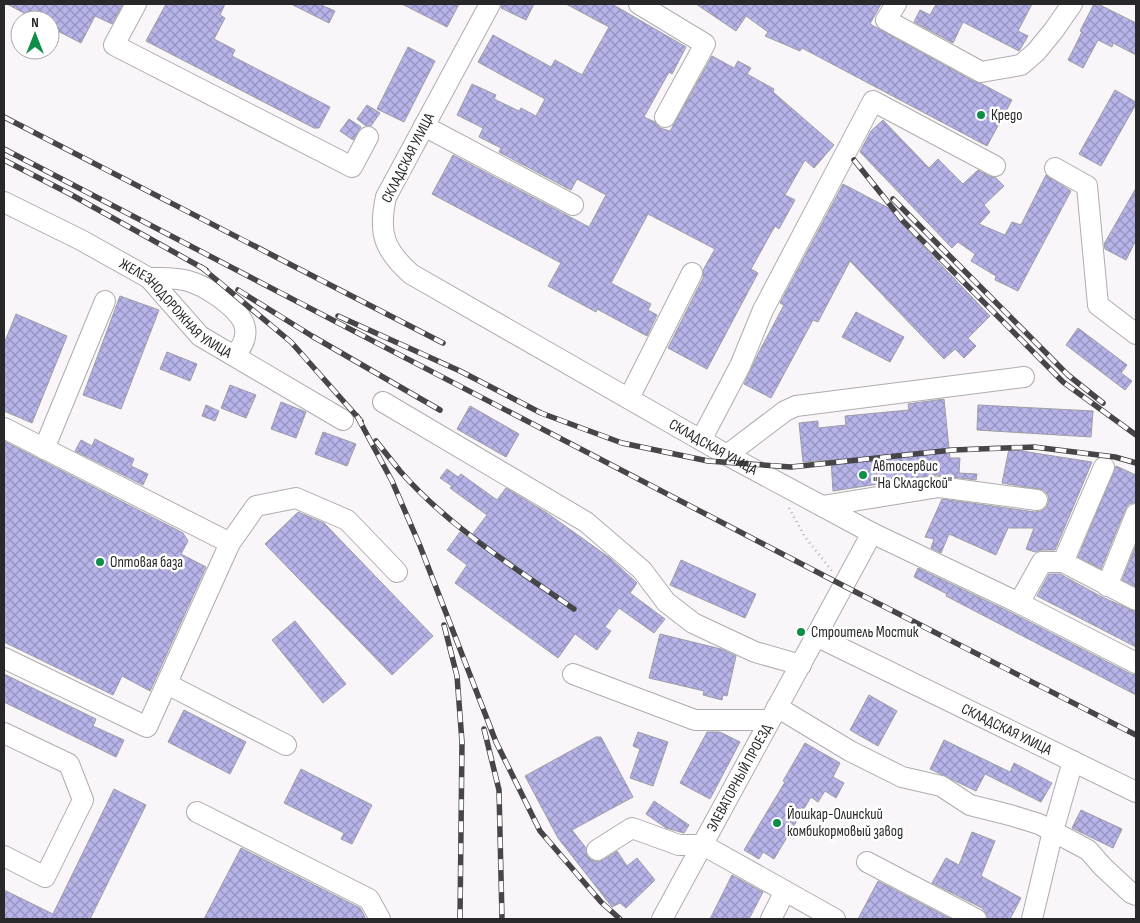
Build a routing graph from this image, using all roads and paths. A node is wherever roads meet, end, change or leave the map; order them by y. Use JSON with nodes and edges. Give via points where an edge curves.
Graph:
{"nodes":[{"id":1,"x":136,"y":4,"type":"edge"},
{"id":2,"x":490,"y":4,"type":"edge"},
{"id":3,"x":638,"y":4,"type":"edge"},
{"id":4,"x":896,"y":4,"type":"edge"},
{"id":5,"x":1072,"y":4,"type":"edge"},
{"id":6,"x":665,"y":117,"type":"dead end"},
{"id":7,"x":424,"y":126,"type":"junction"},
{"id":8,"x":368,"y":137,"type":"dead end"},
{"id":9,"x":995,"y":166,"type":"dead end"},
{"id":10,"x":1055,"y":168,"type":"dead end"},
{"id":11,"x":4,"y":202,"type":"edge"},
{"id":12,"x":573,"y":206,"type":"dead end"},
{"id":13,"x":692,"y":273,"type":"dead end"},
{"id":14,"x":150,"y":278,"type":"junction"},
{"id":15,"x":104,"y":300,"type":"dead end"},
{"id":16,"x":1136,"y":334,"type":"edge"},
{"id":17,"x":234,"y":356,"type":"junction"},
{"id":18,"x":1024,"y":377,"type":"dead end"},
{"id":19,"x":629,"y":398,"type":"junction"},
{"id":20,"x":383,"y":402,"type":"dead end"},
{"id":21,"x":343,"y":420,"type":"dead end"},
{"id":22,"x":4,"y":428,"type":"edge"},
{"id":23,"x":701,"y":440,"type":"junction"},
{"id":24,"x":44,"y":449,"type":"junction"},
{"id":25,"x":727,"y":455,"type":"junction"},
{"id":26,"x":1104,"y":467,"type":"dead end"},
{"id":27,"x":774,"y":480,"type":"junction"},
{"id":28,"x":1037,"y":500,"type":"dead end"},
{"id":29,"x":822,"y":506,"type":"junction"},
{"id":30,"x":1136,"y":514,"type":"edge"},
{"id":31,"x":872,"y":533,"type":"junction"},
{"id":32,"x":230,"y":543,"type":"junction"},
{"id":33,"x":1063,"y":562,"type":"junction"},
{"id":34,"x":397,"y":572,"type":"dead end"},
{"id":35,"x":844,"y":586,"type":"junction"},
{"id":36,"x":1107,"y":586,"type":"junction"},
{"id":37,"x":1136,"y":600,"type":"edge"},
{"id":38,"x":1018,"y":602,"type":"junction"},
{"id":39,"x":816,"y":636,"type":"junction"},
{"id":40,"x":4,"y":658,"type":"edge"},
{"id":41,"x":1136,"y":663,"type":"edge"},
{"id":42,"x":801,"y":665,"type":"junction"},
{"id":43,"x":573,"y":674,"type":"dead end"},
{"id":44,"x":167,"y":684,"type":"junction"},
{"id":45,"x":774,"y":714,"type":"junction"},
{"id":46,"x":4,"y":733,"type":"edge"},
{"id":47,"x":286,"y":745,"type":"dead end"},
{"id":48,"x":1073,"y":761,"type":"junction"},
{"id":49,"x":1136,"y":792,"type":"edge"},
{"id":50,"x":198,"y":812,"type":"dead end"},
{"id":51,"x":1053,"y":831,"type":"junction"},
{"id":52,"x":703,"y":845,"type":"junction"},
{"id":53,"x":597,"y":850,"type":"dead end"},
{"id":54,"x":4,"y":856,"type":"edge"},
{"id":55,"x":867,"y":862,"type":"dead end"},
{"id":56,"x":785,"y":891,"type":"junction"},
{"id":57,"x":1136,"y":895,"type":"edge"},
{"id":58,"x":380,"y":919,"type":"edge"},
{"id":59,"x":662,"y":919,"type":"edge"},
{"id":60,"x":771,"y":919,"type":"edge"},
{"id":61,"x":834,"y":919,"type":"edge"},
{"id":62,"x":976,"y":919,"type":"edge"},
{"id":63,"x":1032,"y":919,"type":"edge"}],
"edges":[{"from":1,"to":8,"type":"street","via":[[114,45],[352,167]]},
{"from":2,"to":7,"type":"street","name":"СКЛАДСКАЯ УЛИЦА"},
{"from":3,"to":6,"type":"street","via":[[705,44]]},
{"from":4,"to":5,"type":"street","via":[[886,20],[981,72],[1021,65],[1036,52]]},
{"from":7,"to":12,"type":"street"},
{"from":7,"to":19,"type":"street","name":"СКЛАДСКАЯ УЛИЦА","via":[[386,197],[382,216],[382,232],[398,263],[411,274]]},
{"from":9,"to":23,"type":"street","via":[[873,101],[763,310],[740,366]]},
{"from":10,"to":16,"type":"street","via":[[1087,186],[1098,305]]},
{"from":11,"to":14,"type":"street","name":"ЖЕЛЕЗНОДОРОЖНАЯ УЛИЦА"},
{"from":13,"to":19,"type":"street"},
{"from":14,"to":17,"type":"street","name":"ЖЕЛЕЗНОДОРОЖНАЯ УЛИЦА","via":[[200,336]]},
{"from":14,"to":17,"type":"street","via":[[187,280],[205,287],[234,308],[244,321],[246,334],[241,349]]},
{"from":15,"to":24,"type":"street"},
{"from":17,"to":21,"type":"street","name":"ЖЕЛЕЗНОДОРОЖНАЯ УЛИЦА"},
{"from":18,"to":25,"type":"street","via":[[796,406],[786,410]]},
{"from":19,"to":23,"type":"street","name":"СКЛАДСКАЯ УЛИЦА"},
{"from":20,"to":42,"type":"street","via":[[586,522],[642,570],[666,602],[693,623],[755,652]]},
{"from":22,"to":24,"type":"street"},
{"from":23,"to":25,"type":"street","name":"СКЛАДСКАЯ УЛИЦА"},
{"from":24,"to":32,"type":"street"},
{"from":25,"to":27,"type":"street","name":"СКЛАДСКАЯ УЛИЦА"},
{"from":26,"to":33,"type":"street"},
{"from":27,"to":29,"type":"street","name":"СКЛАДСКАЯ УЛИЦА"},
{"from":27,"to":35,"type":"path","via":[[805,537]]},
{"from":28,"to":29,"type":"street","via":[[939,487]]},
{"from":29,"to":31,"type":"street","name":"СКЛАДСКАЯ УЛИЦА"},
{"from":30,"to":36,"type":"street"},
{"from":31,"to":35,"type":"street"},
{"from":31,"to":38,"type":"street","name":"СКЛАДСКАЯ УЛИЦА"},
{"from":32,"to":34,"type":"street","via":[[256,506],[296,498],[348,520]]},
{"from":32,"to":44,"type":"street"},
{"from":33,"to":36,"type":"street"},
{"from":33,"to":38,"type":"street","via":[[1042,562]]},
{"from":35,"to":39,"type":"street"},
{"from":36,"to":37,"type":"street"},
{"from":38,"to":41,"type":"street","name":"СКЛАДСКАЯ УЛИЦА"},
{"from":39,"to":42,"type":"street","name":"ЭЛЕВАТОРНЫЙ ПРОЕЗД"},
{"from":39,"to":48,"type":"street","name":"СКЛАДСКАЯ УЛИЦА"},
{"from":40,"to":44,"type":"street","via":[[147,727]]},
{"from":42,"to":45,"type":"street","name":"ЭЛЕВАТОРНЫЙ ПРОЕЗД"},
{"from":43,"to":45,"type":"street","via":[[695,720]]},
{"from":44,"to":47,"type":"street"},
{"from":45,"to":51,"type":"street","via":[[902,777],[941,786],[970,805]]},
{"from":45,"to":52,"type":"street","name":"ЭЛЕВАТОРНЫЙ ПРОЕЗД"},
{"from":46,"to":54,"type":"street","via":[[69,764],[83,800],[45,876]]},
{"from":48,"to":49,"type":"street","name":"СКЛАДСКАЯ УЛИЦА"},
{"from":48,"to":51,"type":"street"},
{"from":50,"to":58,"type":"street","via":[[369,899]]},
{"from":51,"to":57,"type":"street","via":[[1088,850]]},
{"from":51,"to":63,"type":"street"},
{"from":52,"to":53,"type":"street","via":[[680,845],[632,828]]},
{"from":52,"to":56,"type":"street"},
{"from":52,"to":59,"type":"street","name":"ЭЛЕВАТОРНЫЙ ПРОЕЗД"},
{"from":55,"to":62,"type":"street"},
{"from":56,"to":60,"type":"street"},
{"from":56,"to":61,"type":"street"}]}
